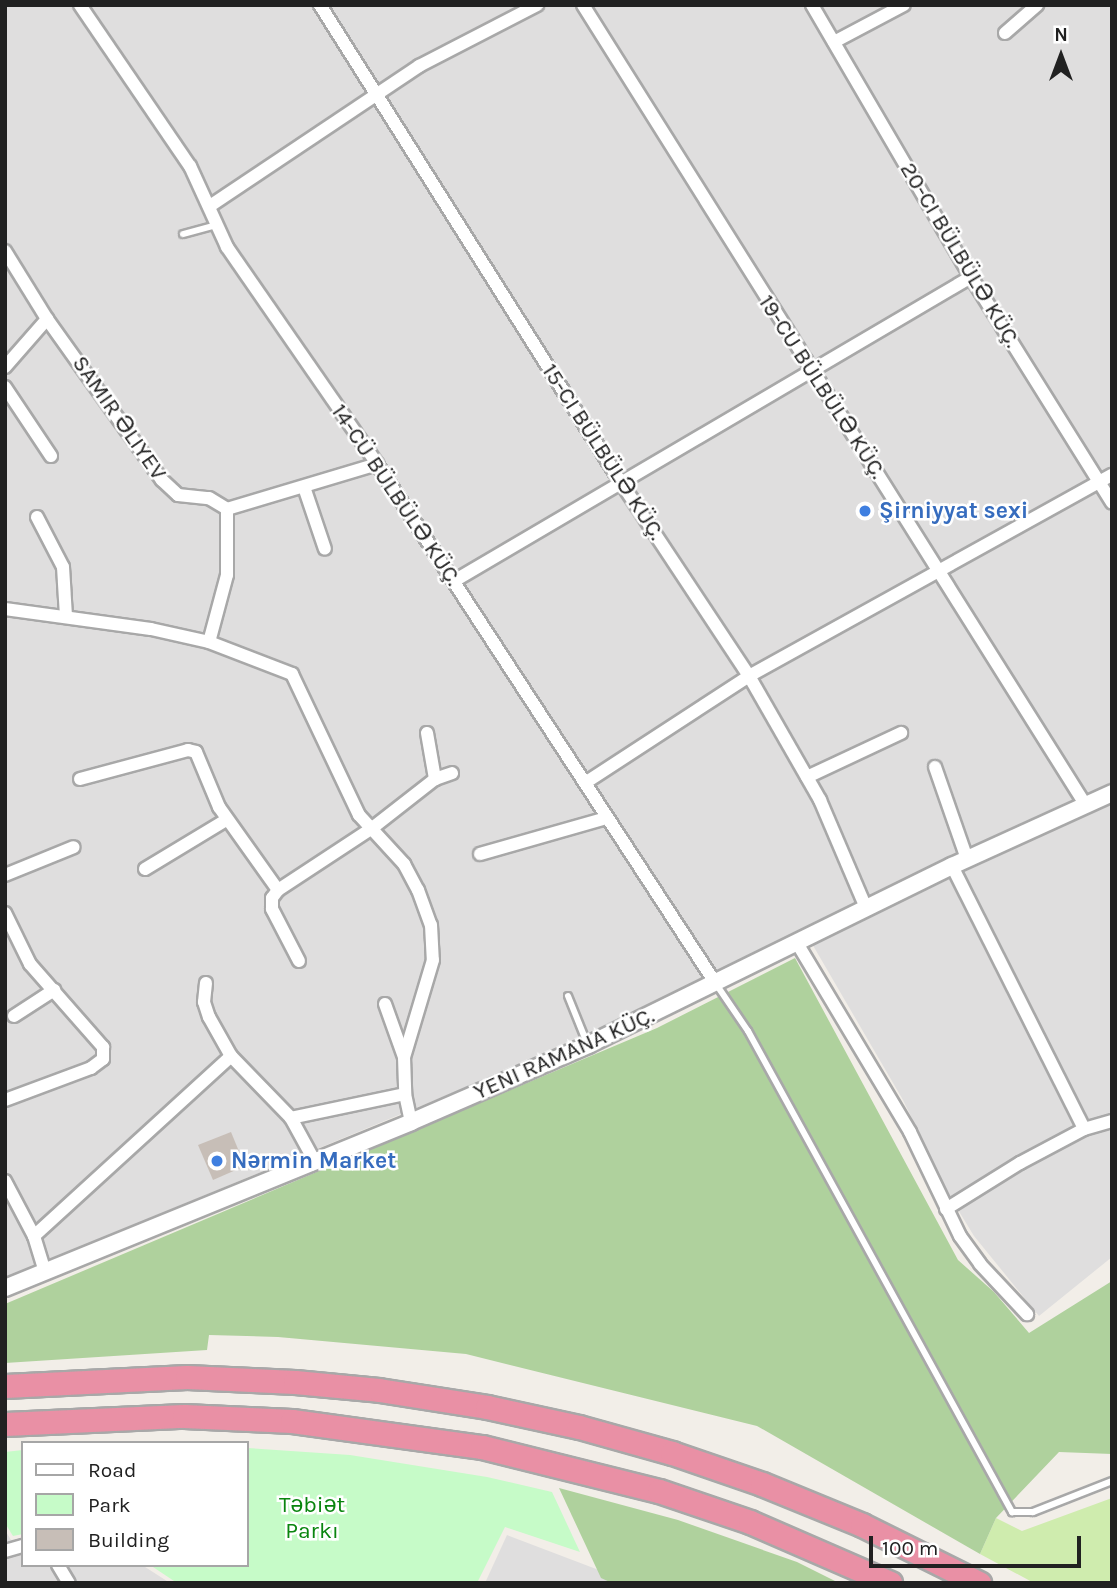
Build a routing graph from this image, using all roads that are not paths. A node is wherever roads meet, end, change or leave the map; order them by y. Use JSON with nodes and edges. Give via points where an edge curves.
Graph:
{"nodes":[{"id":1,"x":80,"y":5,"type":"edge"},
{"id":2,"x":320,"y":5,"type":"edge"},
{"id":3,"x":537,"y":5,"type":"edge"},
{"id":4,"x":583,"y":5,"type":"edge"},
{"id":5,"x":812,"y":5,"type":"edge"},
{"id":6,"x":904,"y":5,"type":"edge"},
{"id":7,"x":1037,"y":5,"type":"edge"},
{"id":8,"x":1005,"y":33,"type":"dead end"},
{"id":9,"x":834,"y":42,"type":"junction"},
{"id":10,"x":376,"y":94,"type":"junction"},
{"id":11,"x":210,"y":206,"type":"junction"},
{"id":12,"x":217,"y":225,"type":"junction"},
{"id":13,"x":183,"y":233,"type":"dead end"},
{"id":14,"x":5,"y":251,"type":"edge"},
{"id":15,"x":971,"y":277,"type":"junction"},
{"id":16,"x":47,"y":319,"type":"junction"},
{"id":17,"x":5,"y":367,"type":"edge"},
{"id":18,"x":810,"y":370,"type":"junction"},
{"id":19,"x":5,"y":387,"type":"edge"},
{"id":20,"x":51,"y":456,"type":"dead end"},
{"id":21,"x":377,"y":464,"type":"junction"},
{"id":22,"x":1112,"y":475,"type":"edge"},
{"id":23,"x":620,"y":481,"type":"junction"},
{"id":24,"x":1099,"y":482,"type":"junction"},
{"id":25,"x":304,"y":487,"type":"junction"},
{"id":26,"x":1112,"y":503,"type":"edge"},
{"id":27,"x":227,"y":509,"type":"junction"},
{"id":28,"x":37,"y":517,"type":"dead end"},
{"id":29,"x":325,"y":549,"type":"dead end"},
{"id":30,"x":940,"y":571,"type":"junction"},
{"id":31,"x":454,"y":581,"type":"junction"},
{"id":32,"x":5,"y":609,"type":"edge"},
{"id":33,"x":66,"y":616,"type":"junction"},
{"id":34,"x":209,"y":642,"type":"junction"},
{"id":35,"x":749,"y":676,"type":"junction"},
{"id":36,"x":427,"y":733,"type":"dead end"},
{"id":37,"x":901,"y":733,"type":"dead end"},
{"id":38,"x":935,"y":767,"type":"dead end"},
{"id":39,"x":452,"y":773,"type":"dead end"},
{"id":40,"x":807,"y":777,"type":"junction"},
{"id":41,"x":80,"y":779,"type":"dead end"},
{"id":42,"x":435,"y":779,"type":"junction"},
{"id":43,"x":585,"y":783,"type":"junction"},
{"id":44,"x":1112,"y":793,"type":"edge"},
{"id":45,"x":1085,"y":804,"type":"junction"},
{"id":46,"x":606,"y":818,"type":"junction"},
{"id":47,"x":226,"y":820,"type":"junction"},
{"id":48,"x":371,"y":830,"type":"junction"},
{"id":49,"x":74,"y":847,"type":"dead end"},
{"id":50,"x":480,"y":854,"type":"dead end"},
{"id":51,"x":960,"y":862,"type":"junction"},
{"id":52,"x":145,"y":869,"type":"dead end"},
{"id":53,"x":5,"y":875,"type":"edge"},
{"id":54,"x":278,"y":890,"type":"junction"},
{"id":55,"x":866,"y":908,"type":"junction"},
{"id":56,"x":5,"y":913,"type":"edge"},
{"id":57,"x":797,"y":943,"type":"junction"},
{"id":58,"x":299,"y":961,"type":"dead end"},
{"id":59,"x":206,"y":983,"type":"dead end"},
{"id":60,"x":716,"y":984,"type":"junction"},
{"id":61,"x":54,"y":990,"type":"junction"},
{"id":62,"x":568,"y":996,"type":"dead end"},
{"id":63,"x":385,"y":1004,"type":"dead end"},
{"id":64,"x":14,"y":1016,"type":"dead end"},
{"id":65,"x":588,"y":1045,"type":"junction"},
{"id":66,"x":231,"y":1056,"type":"junction"},
{"id":67,"x":404,"y":1057,"type":"junction"},
{"id":68,"x":405,"y":1094,"type":"junction"},
{"id":69,"x":5,"y":1100,"type":"edge"},
{"id":70,"x":291,"y":1118,"type":"junction"},
{"id":71,"x":1112,"y":1121,"type":"edge"},
{"id":72,"x":411,"y":1122,"type":"junction"},
{"id":73,"x":1084,"y":1129,"type":"junction"},
{"id":74,"x":314,"y":1160,"type":"junction"},
{"id":75,"x":5,"y":1181,"type":"edge"},
{"id":76,"x":946,"y":1209,"type":"junction"},
{"id":77,"x":34,"y":1236,"type":"junction"},
{"id":78,"x":45,"y":1272,"type":"junction"},
{"id":79,"x":5,"y":1288,"type":"edge"},
{"id":80,"x":1027,"y":1314,"type":"dead end"},
{"id":81,"x":5,"y":1386,"type":"edge"},
{"id":82,"x":5,"y":1424,"type":"edge"},
{"id":83,"x":1112,"y":1481,"type":"edge"},
{"id":84,"x":59,"y":1567,"type":"edge"},
{"id":85,"x":69,"y":1583,"type":"edge"},
{"id":86,"x":891,"y":1583,"type":"edge"},
{"id":87,"x":979,"y":1583,"type":"edge"}],
"edges":[{"from":1,"to":11,"type":"street","name":"14-CÜ BÜLBÜLƏ KÜÇ.","via":[[171,137]]},
{"from":2,"to":10,"type":"street","name":"15-CI BÜLBÜLƏ KÜÇ."},
{"from":3,"to":10,"type":"street","via":[[419,66]]},
{"from":4,"to":18,"type":"street","name":"19-CU BÜLBÜLƏ KÜÇ."},
{"from":5,"to":9,"type":"street","name":"20-CI BÜLBÜLƏ KÜÇ."},
{"from":6,"to":9,"type":"street"},
{"from":7,"to":8,"type":"street"},
{"from":9,"to":15,"type":"street","name":"20-CI BÜLBÜLƏ KÜÇ."},
{"from":10,"to":11,"type":"street"},
{"from":10,"to":23,"type":"street","name":"15-CI BÜLBÜLƏ KÜÇ."},
{"from":11,"to":12,"type":"street","name":"14-CÜ BÜLBÜLƏ KÜÇ."},
{"from":12,"to":13,"type":"lane"},
{"from":12,"to":21,"type":"street","name":"14-CÜ BÜLBÜLƏ KÜÇ.","via":[[227,247]]},
{"from":14,"to":16,"type":"street","name":"SAMIR ƏLIYEV"},
{"from":15,"to":18,"type":"street"},
{"from":15,"to":24,"type":"street","name":"20-CI BÜLBÜLƏ KÜÇ."},
{"from":16,"to":17,"type":"street"},
{"from":16,"to":27,"type":"street","name":"SAMIR ƏLIYEV","via":[[170,490],[208,498]]},
{"from":18,"to":23,"type":"street"},
{"from":18,"to":30,"type":"street","name":"19-CU BÜLBÜLƏ KÜÇ."},
{"from":19,"to":20,"type":"street"},
{"from":21,"to":25,"type":"street"},
{"from":21,"to":31,"type":"street","name":"14-CÜ BÜLBÜLƏ KÜÇ."},
{"from":22,"to":24,"type":"street"},
{"from":23,"to":31,"type":"street"},
{"from":23,"to":35,"type":"street","name":"15-CI BÜLBÜLƏ KÜÇ."},
{"from":24,"to":26,"type":"street","name":"20-CI BÜLBÜLƏ KÜÇ."},
{"from":24,"to":30,"type":"street"},
{"from":25,"to":27,"type":"street"},
{"from":25,"to":29,"type":"street"},
{"from":27,"to":34,"type":"street","via":[[226,575]]},
{"from":28,"to":33,"type":"street","via":[[63,566]]},
{"from":30,"to":35,"type":"street"},
{"from":30,"to":45,"type":"street","name":"19-CU BÜLBÜLƏ KÜÇ."},
{"from":31,"to":43,"type":"street","name":"14-CÜ BÜLBÜLƏ KÜÇ."},
{"from":32,"to":33,"type":"street"},
{"from":33,"to":34,"type":"street"},
{"from":34,"to":48,"type":"street","via":[[292,674],[323,746]]},
{"from":35,"to":40,"type":"street","name":"15-CI BÜLBÜLƏ KÜÇ."},
{"from":35,"to":43,"type":"street"},
{"from":36,"to":42,"type":"street"},
{"from":37,"to":40,"type":"street"},
{"from":38,"to":51,"type":"street"},
{"from":39,"to":42,"type":"street"},
{"from":40,"to":55,"type":"street","name":"15-CI BÜLBÜLƏ KÜÇ."},
{"from":41,"to":47,"type":"street","via":[[188,750],[201,758]]},
{"from":42,"to":48,"type":"street"},
{"from":43,"to":46,"type":"street","name":"14-CÜ BÜLBÜLƏ KÜÇ."},
{"from":44,"to":45,"type":"street","name":"YENI RAMANA KÜÇ."},
{"from":45,"to":51,"type":"street","name":"YENI RAMANA KÜÇ."},
{"from":46,"to":50,"type":"street"},
{"from":46,"to":60,"type":"street","name":"14-CÜ BÜLBÜLƏ KÜÇ."},
{"from":47,"to":52,"type":"street"},
{"from":47,"to":54,"type":"street"},
{"from":48,"to":54,"type":"street"},
{"from":48,"to":67,"type":"street","via":[[404,864],[431,925],[433,960]]},
{"from":49,"to":53,"type":"street"},
{"from":51,"to":55,"type":"street","name":"YENI RAMANA KÜÇ."},
{"from":51,"to":73,"type":"street"},
{"from":54,"to":58,"type":"street","via":[[272,909]]},
{"from":55,"to":57,"type":"street","name":"YENI RAMANA KÜÇ."},
{"from":56,"to":61,"type":"street","via":[[30,964]]},
{"from":57,"to":60,"type":"street","name":"YENI RAMANA KÜÇ."},
{"from":57,"to":76,"type":"street","via":[[910,1132]]},
{"from":59,"to":66,"type":"street","via":[[208,1017]]},
{"from":60,"to":65,"type":"street","name":"YENI RAMANA KÜÇ."},
{"from":60,"to":83,"type":"lane","via":[[748,1031],[1012,1512],[1033,1511]]},
{"from":61,"to":64,"type":"street"},
{"from":61,"to":69,"type":"street","via":[[99,1039],[103,1059],[91,1068]]},
{"from":62,"to":65,"type":"lane"},
{"from":63,"to":67,"type":"street"},
{"from":65,"to":72,"type":"street","name":"YENI RAMANA KÜÇ."},
{"from":66,"to":70,"type":"street"},
{"from":66,"to":77,"type":"street"},
{"from":67,"to":68,"type":"street"},
{"from":68,"to":70,"type":"street"},
{"from":68,"to":72,"type":"street"},
{"from":70,"to":74,"type":"street"},
{"from":71,"to":73,"type":"street"},
{"from":72,"to":74,"type":"street","name":"YENI RAMANA KÜÇ."},
{"from":73,"to":76,"type":"street"},
{"from":74,"to":78,"type":"street","name":"YENI RAMANA KÜÇ."},
{"from":75,"to":77,"type":"street"},
{"from":76,"to":80,"type":"street","via":[[980,1264]]},
{"from":77,"to":78,"type":"street"},
{"from":78,"to":79,"type":"street","name":"YENI RAMANA KÜÇ."},
{"from":81,"to":87,"type":"highway","via":[[187,1377],[379,1390],[487,1407],[672,1453],[762,1484],[862,1525]]},
{"from":82,"to":86,"type":"highway","via":[[184,1416],[376,1431],[482,1447],[659,1491],[762,1527]]},
{"from":84,"to":85,"type":"street"}]}
